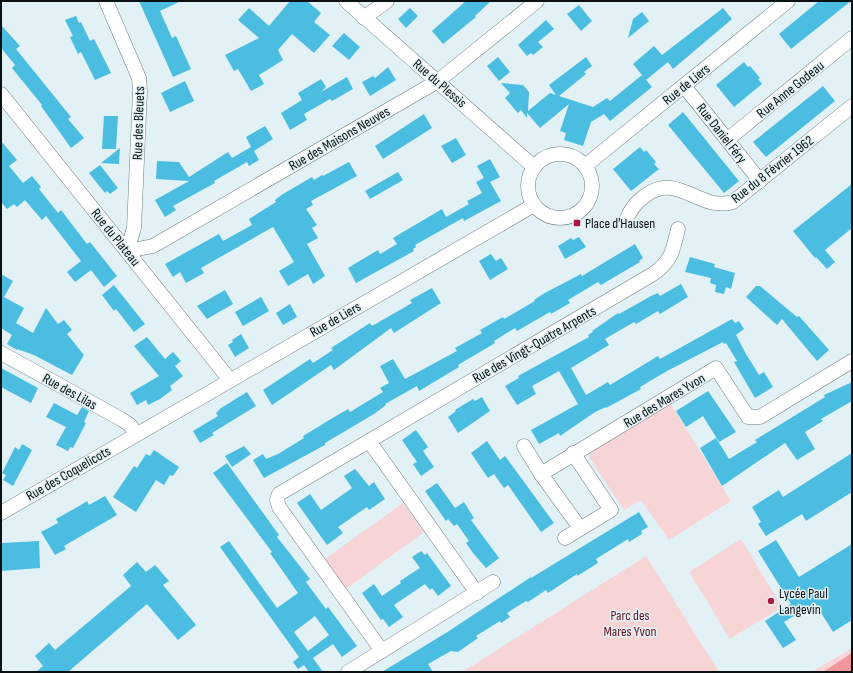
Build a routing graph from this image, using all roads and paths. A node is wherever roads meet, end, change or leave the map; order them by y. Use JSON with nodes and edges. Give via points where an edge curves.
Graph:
{"nodes":[{"id":1,"x":106,"y":1,"type":"edge"},
{"id":2,"x":346,"y":1,"type":"edge"},
{"id":3,"x":387,"y":1,"type":"edge"},
{"id":4,"x":537,"y":1,"type":"edge"},
{"id":5,"x":788,"y":1,"type":"edge"},
{"id":6,"x":364,"y":18,"type":"junction"},
{"id":7,"x":852,"y":38,"type":"edge"},
{"id":8,"x":438,"y":81,"type":"junction"},
{"id":9,"x":684,"y":86,"type":"junction"},
{"id":10,"x":1,"y":94,"type":"edge"},
{"id":11,"x":852,"y":106,"type":"edge"},
{"id":12,"x":727,"y":140,"type":"junction"},
{"id":13,"x":585,"y":166,"type":"junction"},
{"id":14,"x":534,"y":167,"type":"junction"},
{"id":15,"x":760,"y":181,"type":"junction"},
{"id":16,"x":534,"y":205,"type":"junction"},
{"id":17,"x":627,"y":218,"type":"dead end"},
{"id":18,"x":678,"y":228,"type":"dead end"},
{"id":19,"x":127,"y":252,"type":"junction"},
{"id":20,"x":1,"y":353,"type":"edge"},
{"id":21,"x":852,"y":361,"type":"edge"},
{"id":22,"x":230,"y":380,"type":"junction"},
{"id":23,"x":136,"y":433,"type":"junction"},
{"id":24,"x":368,"y":441,"type":"junction"},
{"id":25,"x":524,"y":446,"type":"dead end"},
{"id":26,"x":573,"y":453,"type":"junction"},
{"id":27,"x":541,"y":474,"type":"junction"},
{"id":28,"x":1,"y":513,"type":"edge"},
{"id":29,"x":580,"y":528,"type":"junction"},
{"id":30,"x":565,"y":538,"type":"dead end"},
{"id":31,"x":493,"y":582,"type":"dead end"},
{"id":32,"x":477,"y":593,"type":"junction"},
{"id":33,"x":382,"y":651,"type":"junction"},
{"id":34,"x":348,"y":672,"type":"edge"}],
"edges":[{"from":1,"to":19,"type":"street","name":"Rue des Bleuets","via":[[139,78],[134,228]]},
{"from":2,"to":6,"type":"street","name":"Rue du Plessis"},
{"from":3,"to":6,"type":"street"},
{"from":4,"to":8,"type":"street","name":"Rue des Maisons Neuves"},
{"from":5,"to":9,"type":"street","name":"Rue de Liers"},
{"from":6,"to":8,"type":"street","name":"Rue du Plessis"},
{"from":7,"to":12,"type":"street","name":"Rue Anne Godeau"},
{"from":8,"to":14,"type":"street","name":"Rue du Plessis"},
{"from":8,"to":19,"type":"street","name":"Rue des Maisons Neuves","via":[[153,246]]},
{"from":9,"to":12,"type":"street","name":"Rue Daniel Féry"},
{"from":9,"to":13,"type":"street","name":"Rue de Liers"},
{"from":10,"to":19,"type":"street","name":"Rue du Plateau"},
{"from":11,"to":15,"type":"street","name":"Rue du 8 Février 1962"},
{"from":12,"to":15,"type":"street","name":"Rue Daniel Féry"},
{"from":13,"to":14,"type":"street","via":[[565,154],[543,159]]},
{"from":13,"to":16,"type":"street","via":[[592,191],[584,207],[568,217],[549,216]]},
{"from":14,"to":16,"type":"street","via":[[530,174],[528,190]]},
{"from":15,"to":17,"type":"street","name":"Rue du 8 Février 1962","via":[[733,202],[724,205],[711,204],[674,188],[657,189],[638,201]]},
{"from":16,"to":22,"type":"street","name":"Rue de Liers"},
{"from":18,"to":24,"type":"street","name":"Rue des Vingt-Quatre Arpents","via":[[671,256],[663,267],[653,274]]},
{"from":19,"to":22,"type":"street","name":"Rue du Plateau"},
{"from":20,"to":23,"type":"street","name":"Rue des Lilas","via":[[121,419]]},
{"from":21,"to":26,"type":"street","name":"Rue des Mares Yvon","via":[[760,417],[748,417],[716,368]]},
{"from":22,"to":23,"type":"street","name":"Rue de Liers"},
{"from":23,"to":28,"type":"street","name":"Rue des Coquelicots"},
{"from":24,"to":32,"type":"street"},
{"from":24,"to":33,"type":"street","name":"Rue des Vingt-Quatre Arpents","via":[[284,490],[277,500],[279,507]]},
{"from":25,"to":27,"type":"street"},
{"from":26,"to":27,"type":"street","name":"Rue des Mares Yvon"},
{"from":26,"to":29,"type":"street","via":[[611,510]]},
{"from":27,"to":29,"type":"street"},
{"from":29,"to":30,"type":"street"},
{"from":31,"to":32,"type":"street"},
{"from":32,"to":33,"type":"street"},
{"from":33,"to":34,"type":"street"}]}
